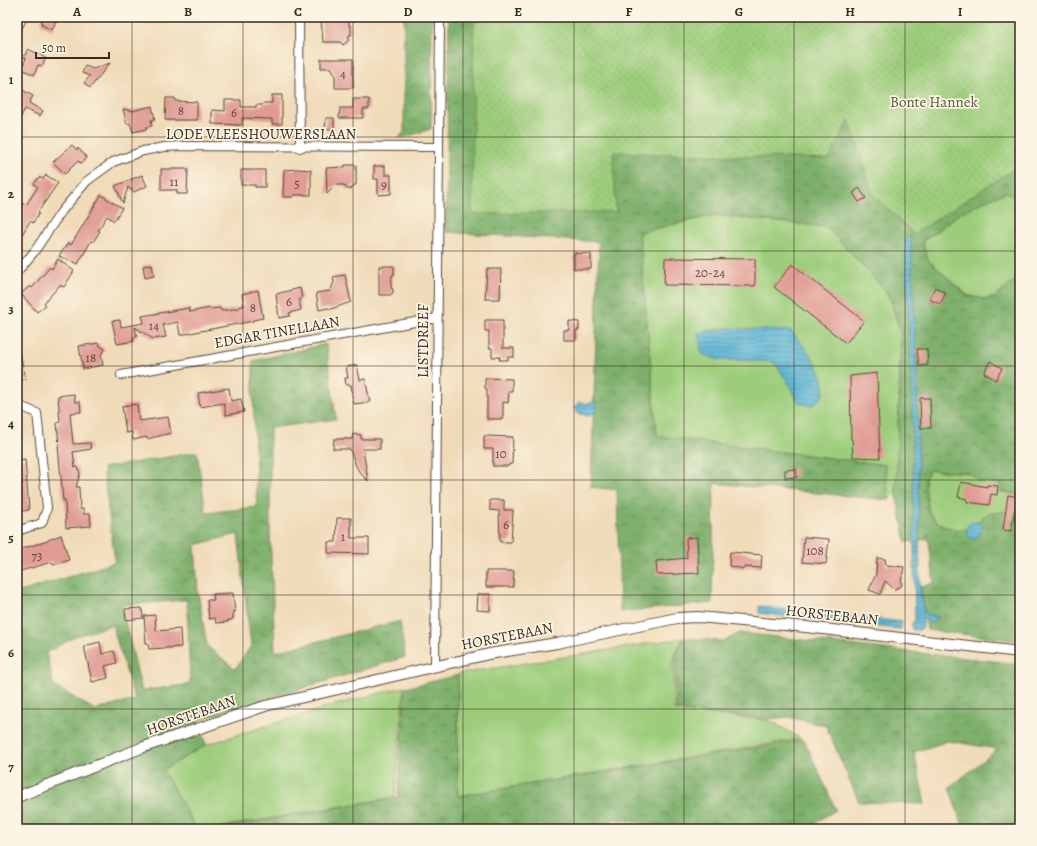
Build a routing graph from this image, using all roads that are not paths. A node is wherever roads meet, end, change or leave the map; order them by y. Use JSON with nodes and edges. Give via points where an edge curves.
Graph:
{"nodes":[{"id":1,"x":23,"y":17,"type":"edge"},
{"id":2,"x":299,"y":17,"type":"edge"},
{"id":3,"x":440,"y":17,"type":"edge"},
{"id":4,"x":17,"y":28,"type":"edge"},
{"id":5,"x":300,"y":148,"type":"junction"},
{"id":6,"x":438,"y":148,"type":"junction"},
{"id":7,"x":17,"y":272,"type":"edge"},
{"id":8,"x":437,"y":318,"type":"junction"},
{"id":9,"x":122,"y":375,"type":"dead end"},
{"id":10,"x":17,"y":407,"type":"edge"},
{"id":11,"x":17,"y":531,"type":"edge"},
{"id":12,"x":1020,"y":652,"type":"edge"},
{"id":13,"x":434,"y":666,"type":"junction"},
{"id":14,"x":17,"y":797,"type":"edge"}],
"edges":[{"from":1,"to":4,"type":"street"},
{"from":2,"to":5,"type":"street"},
{"from":3,"to":6,"type":"street","name":"LISTDREEF"},
{"from":5,"to":6,"type":"street","name":"LODE VLEESHOUWERSLAAN"},
{"from":5,"to":7,"type":"street","name":"LODE VLEESHOUWERSLAAN","via":[[164,147],[143,151],[113,162],[87,180]]},
{"from":6,"to":8,"type":"street","name":"LISTDREEF"},
{"from":8,"to":9,"type":"street","name":"EDGAR TINELLAAN"},
{"from":8,"to":13,"type":"street","name":"LISTDREEF"},
{"from":10,"to":11,"type":"street","via":[[37,413],[47,508],[42,523]]},
{"from":12,"to":13,"type":"street","name":"HORSTEBAAN","via":[[698,617],[632,626]]},
{"from":13,"to":14,"type":"street","name":"HORSTEBAAN","via":[[266,706],[141,748]]}]}
